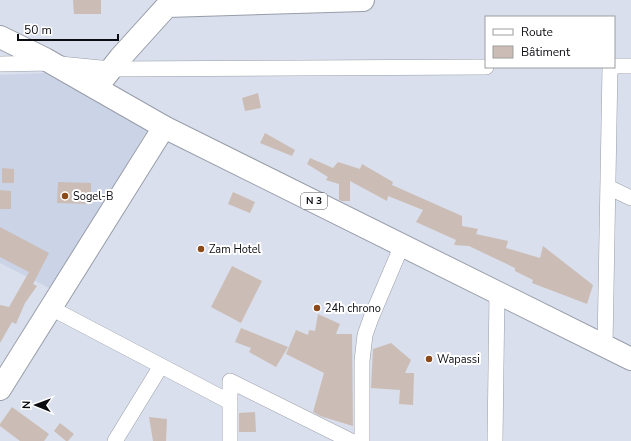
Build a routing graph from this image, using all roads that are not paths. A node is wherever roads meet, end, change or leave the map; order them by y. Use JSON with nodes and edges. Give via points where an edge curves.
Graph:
{"nodes":[{"id":1,"x":362,"y":0,"type":"edge"},
{"id":2,"x":287,"y":1,"type":"edge"},
{"id":3,"x":170,"y":3,"type":"edge"},
{"id":4,"x":0,"y":37,"type":"edge"},
{"id":5,"x":50,"y":63,"type":"junction"},
{"id":6,"x":0,"y":64,"type":"edge"},
{"id":7,"x":615,"y":66,"type":"edge"},
{"id":8,"x":631,"y":66,"type":"edge"},
{"id":9,"x":485,"y":67,"type":"edge"},
{"id":10,"x":610,"y":68,"type":"edge"},
{"id":11,"x":111,"y":69,"type":"junction"},
{"id":12,"x":96,"y":88,"type":"junction"},
{"id":13,"x":164,"y":127,"type":"junction"},
{"id":14,"x":608,"y":187,"type":"junction"},
{"id":15,"x":631,"y":198,"type":"edge"},
{"id":16,"x":402,"y":245,"type":"junction"},
{"id":17,"x":497,"y":292,"type":"junction"},
{"id":18,"x":51,"y":308,"type":"junction"},
{"id":19,"x":605,"y":346,"type":"junction"},
{"id":20,"x":631,"y":359,"type":"edge"},
{"id":21,"x":160,"y":366,"type":"junction"},
{"id":22,"x":0,"y":389,"type":"edge"},
{"id":23,"x":230,"y":402,"type":"junction"},
{"id":24,"x":115,"y":441,"type":"edge"},
{"id":25,"x":230,"y":441,"type":"edge"},
{"id":26,"x":351,"y":441,"type":"edge"},
{"id":27,"x":362,"y":441,"type":"edge"},
{"id":28,"x":495,"y":441,"type":"edge"}],
"edges":[{"from":1,"to":2,"type":"main road"},
{"from":2,"to":3,"type":"main road"},
{"from":3,"to":11,"type":"main road"},
{"from":4,"to":5,"type":"main road","number":"N 3"},
{"from":5,"to":6,"type":"street"},
{"from":5,"to":11,"type":"street"},
{"from":5,"to":12,"type":"main road","number":"N 3"},
{"from":7,"to":8,"type":"street"},
{"from":9,"to":11,"type":"street"},
{"from":10,"to":14,"type":"street"},
{"from":11,"to":12,"type":"main road"},
{"from":12,"to":13,"type":"main road","number":"N 3"},
{"from":13,"to":16,"type":"main road","number":"N 3"},
{"from":13,"to":18,"type":"main road"},
{"from":14,"to":15,"type":"street"},
{"from":14,"to":19,"type":"street"},
{"from":16,"to":17,"type":"main road","number":"N 3"},
{"from":16,"to":27,"type":"street","via":[[365,335],[362,362]]},
{"from":17,"to":19,"type":"main road","number":"N 3"},
{"from":17,"to":28,"type":"street"},
{"from":18,"to":21,"type":"street"},
{"from":18,"to":22,"type":"main road"},
{"from":19,"to":20,"type":"main road","number":"N 3"},
{"from":21,"to":23,"type":"street"},
{"from":21,"to":24,"type":"street"},
{"from":23,"to":25,"type":"street"},
{"from":23,"to":26,"type":"street","via":[[230,381]]}]}
